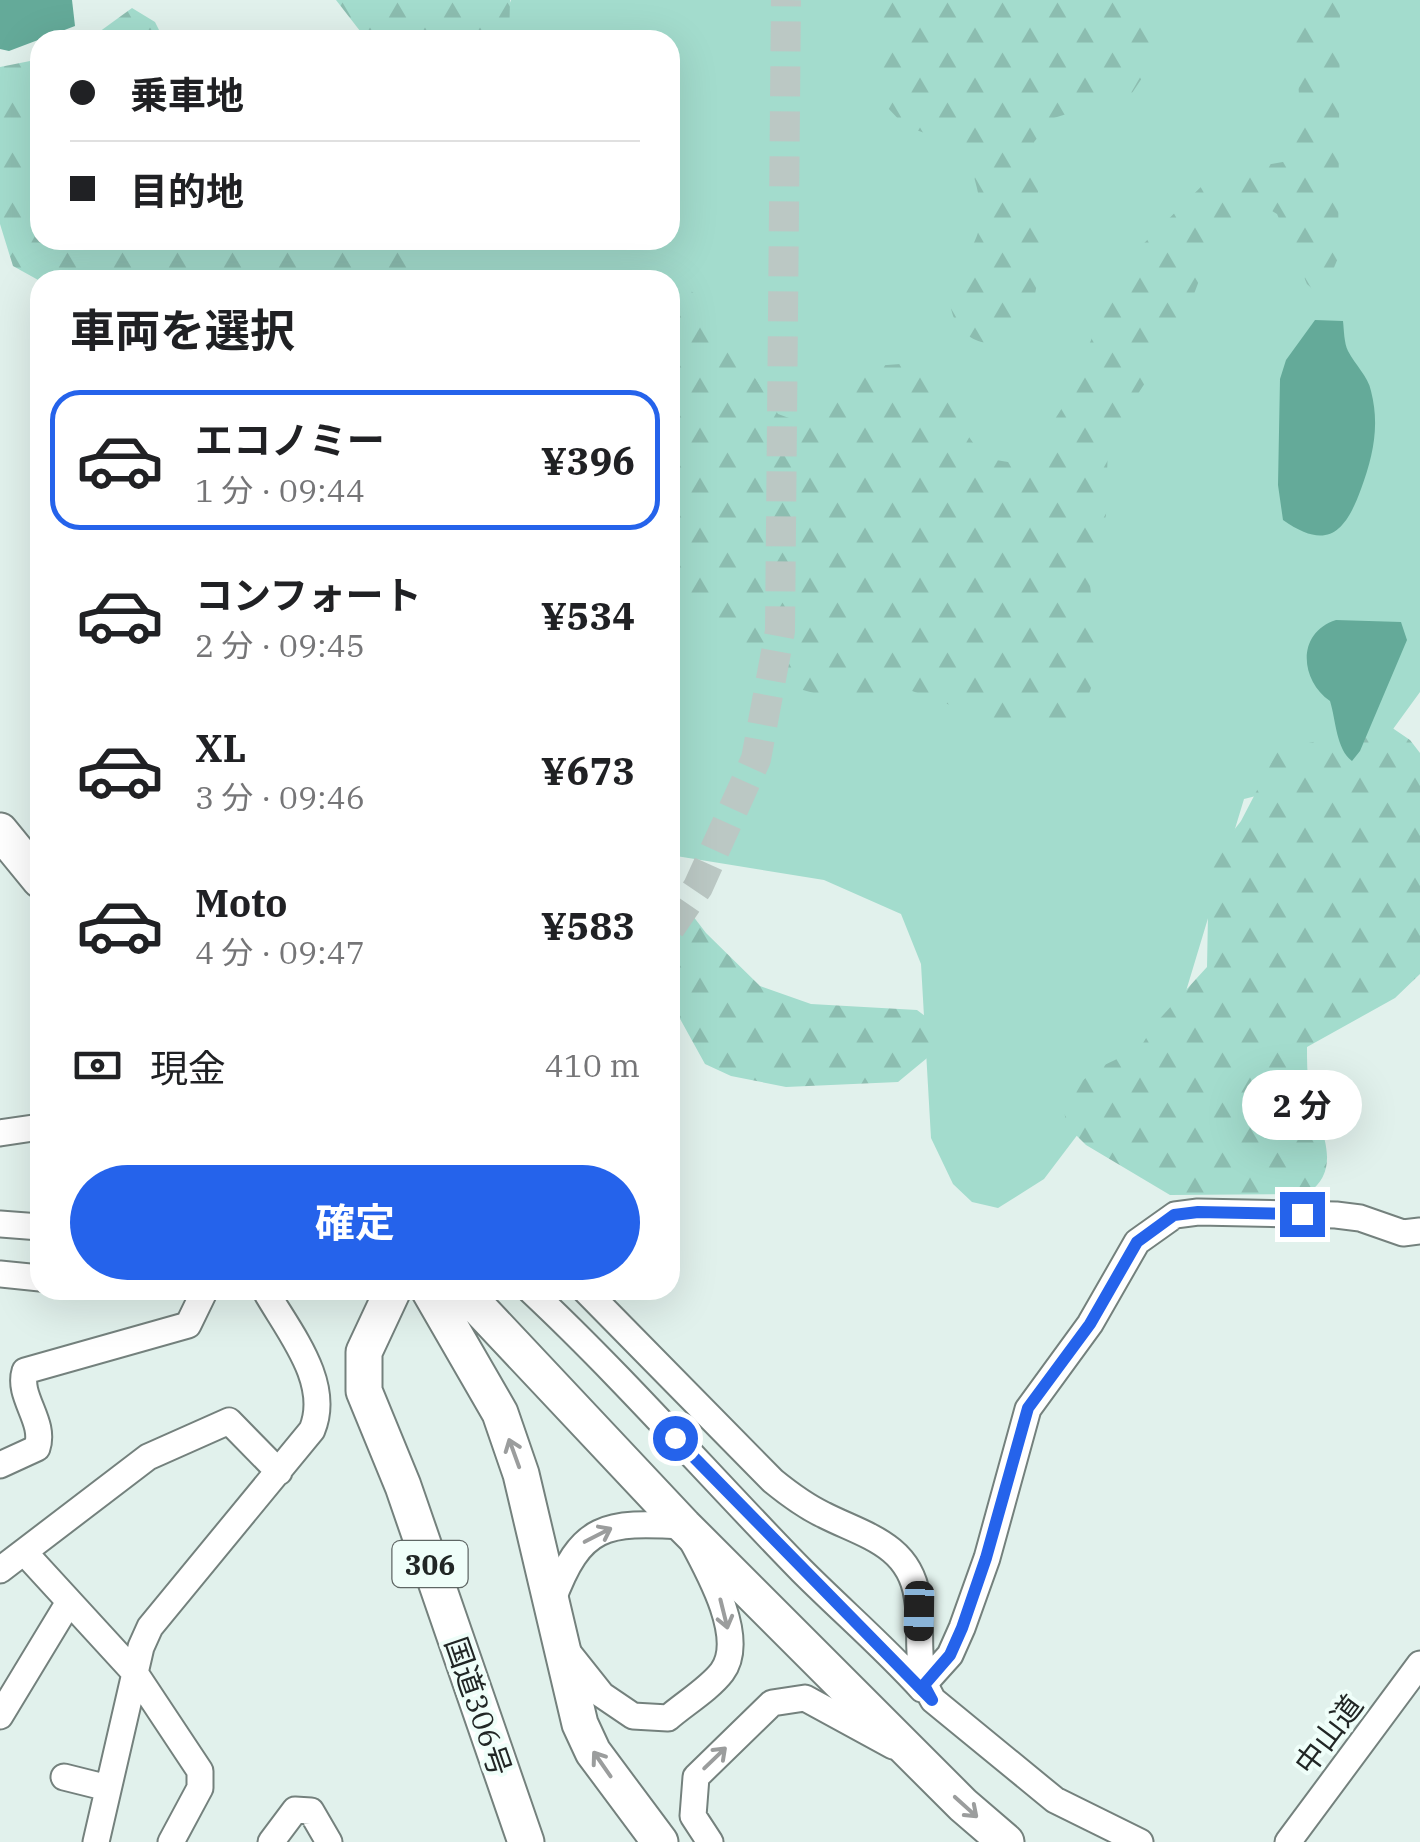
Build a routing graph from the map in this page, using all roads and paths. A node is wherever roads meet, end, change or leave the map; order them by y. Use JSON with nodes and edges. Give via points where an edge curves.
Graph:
{"nodes":[{"id":1,"x":0,"y":830,"type":"edge"},
{"id":2,"x":30,"y":868,"type":"edge"},
{"id":3,"x":30,"y":1128,"type":"edge"},
{"id":4,"x":0,"y":1132,"type":"edge"},
{"id":5,"x":0,"y":1224,"type":"edge"},
{"id":6,"x":30,"y":1226,"type":"edge"},
{"id":7,"x":1420,"y":1230,"type":"edge"},
{"id":8,"x":0,"y":1274,"type":"edge"},
{"id":9,"x":30,"y":1277,"type":"edge"},
{"id":10,"x":200,"y":1300,"type":"edge"},
{"id":11,"x":271,"y":1300,"type":"edge"},
{"id":12,"x":387,"y":1300,"type":"edge"},
{"id":13,"x":435,"y":1300,"type":"edge"},
{"id":14,"x":471,"y":1300,"type":"edge"},
{"id":15,"x":540,"y":1300,"type":"edge"},
{"id":16,"x":595,"y":1300,"type":"edge"},
{"id":17,"x":0,"y":1465,"type":"edge"},
{"id":18,"x":279,"y":1472,"type":"junction"},
{"id":19,"x":684,"y":1526,"type":"junction"},
{"id":20,"x":24,"y":1552,"type":"junction"},
{"id":21,"x":0,"y":1570,"type":"edge"},
{"id":22,"x":69,"y":1602,"type":"junction"},
{"id":23,"x":554,"y":1623,"type":"junction"},
{"id":24,"x":1420,"y":1664,"type":"edge"},
{"id":25,"x":134,"y":1673,"type":"junction"},
{"id":26,"x":928,"y":1693,"type":"junction"},
{"id":27,"x":0,"y":1716,"type":"edge"},
{"id":28,"x":916,"y":1759,"type":"junction"},
{"id":29,"x":64,"y":1777,"type":"dead end"},
{"id":30,"x":108,"y":1788,"type":"junction"},
{"id":31,"x":96,"y":1842,"type":"edge"},
{"id":32,"x":171,"y":1842,"type":"edge"},
{"id":33,"x":271,"y":1842,"type":"edge"},
{"id":34,"x":329,"y":1842,"type":"edge"},
{"id":35,"x":526,"y":1842,"type":"edge"},
{"id":36,"x":660,"y":1842,"type":"edge"},
{"id":37,"x":710,"y":1842,"type":"edge"},
{"id":38,"x":1006,"y":1842,"type":"edge"},
{"id":39,"x":1140,"y":1842,"type":"edge"},
{"id":40,"x":1288,"y":1842,"type":"edge"}],
"edges":[{"from":1,"to":2,"type":"highway"},
{"from":3,"to":4,"type":"street"},
{"from":5,"to":6,"type":"street"},
{"from":7,"to":26,"type":"street","via":[[1403,1233],[1336,1215],[1198,1212],[1174,1215],[1137,1242],[1090,1324],[1028,1408],[962,1628]]},
{"from":8,"to":9,"type":"street"},
{"from":10,"to":17,"type":"street","via":[[188,1325],[25,1371],[22,1381],[42,1435],[38,1448]]},
{"from":11,"to":18,"type":"street","via":[[318,1390],[312,1430]]},
{"from":12,"to":35,"type":"highway","name":"国道306号","number":"306","via":[[364,1352],[364,1391]]},
{"from":23,"to":13,"type":"highway","one_way":true,"via":[[522,1474],[500,1413]]},
{"from":14,"to":19,"type":"highway"},
{"from":15,"to":26,"type":"street"},
{"from":16,"to":26,"type":"street","via":[[773,1481],[894,1551],[917,1594],[920,1670]]},
{"from":18,"to":20,"type":"street","via":[[229,1421],[148,1457]]},
{"from":18,"to":25,"type":"street","via":[[145,1628]]},
{"from":23,"to":19,"type":"street","one_way":true,"via":[[566,1562],[583,1542],[611,1528]]},
{"from":19,"to":23,"type":"street","one_way":true,"via":[[716,1586],[731,1645],[723,1671],[668,1718],[633,1716],[602,1695]]},
{"from":19,"to":28,"type":"highway"},
{"from":20,"to":21,"type":"street"},
{"from":20,"to":22,"type":"street"},
{"from":22,"to":25,"type":"street"},
{"from":22,"to":27,"type":"street"},
{"from":36,"to":23,"type":"highway","one_way":true,"via":[[593,1752]]},
{"from":24,"to":40,"type":"street","name":"中山道"},
{"from":25,"to":30,"type":"street"},
{"from":25,"to":32,"type":"street","via":[[200,1771],[200,1788]]},
{"from":26,"to":39,"type":"street","via":[[1055,1800]]},
{"from":37,"to":28,"type":"street","one_way":true,"via":[[693,1816],[696,1776],[772,1703],[805,1698]]},
{"from":28,"to":38,"type":"highway","one_way":true},
{"from":29,"to":30,"type":"street"},
{"from":30,"to":31,"type":"street"},
{"from":33,"to":34,"type":"street","via":[[294,1810],[312,1811]]}]}
